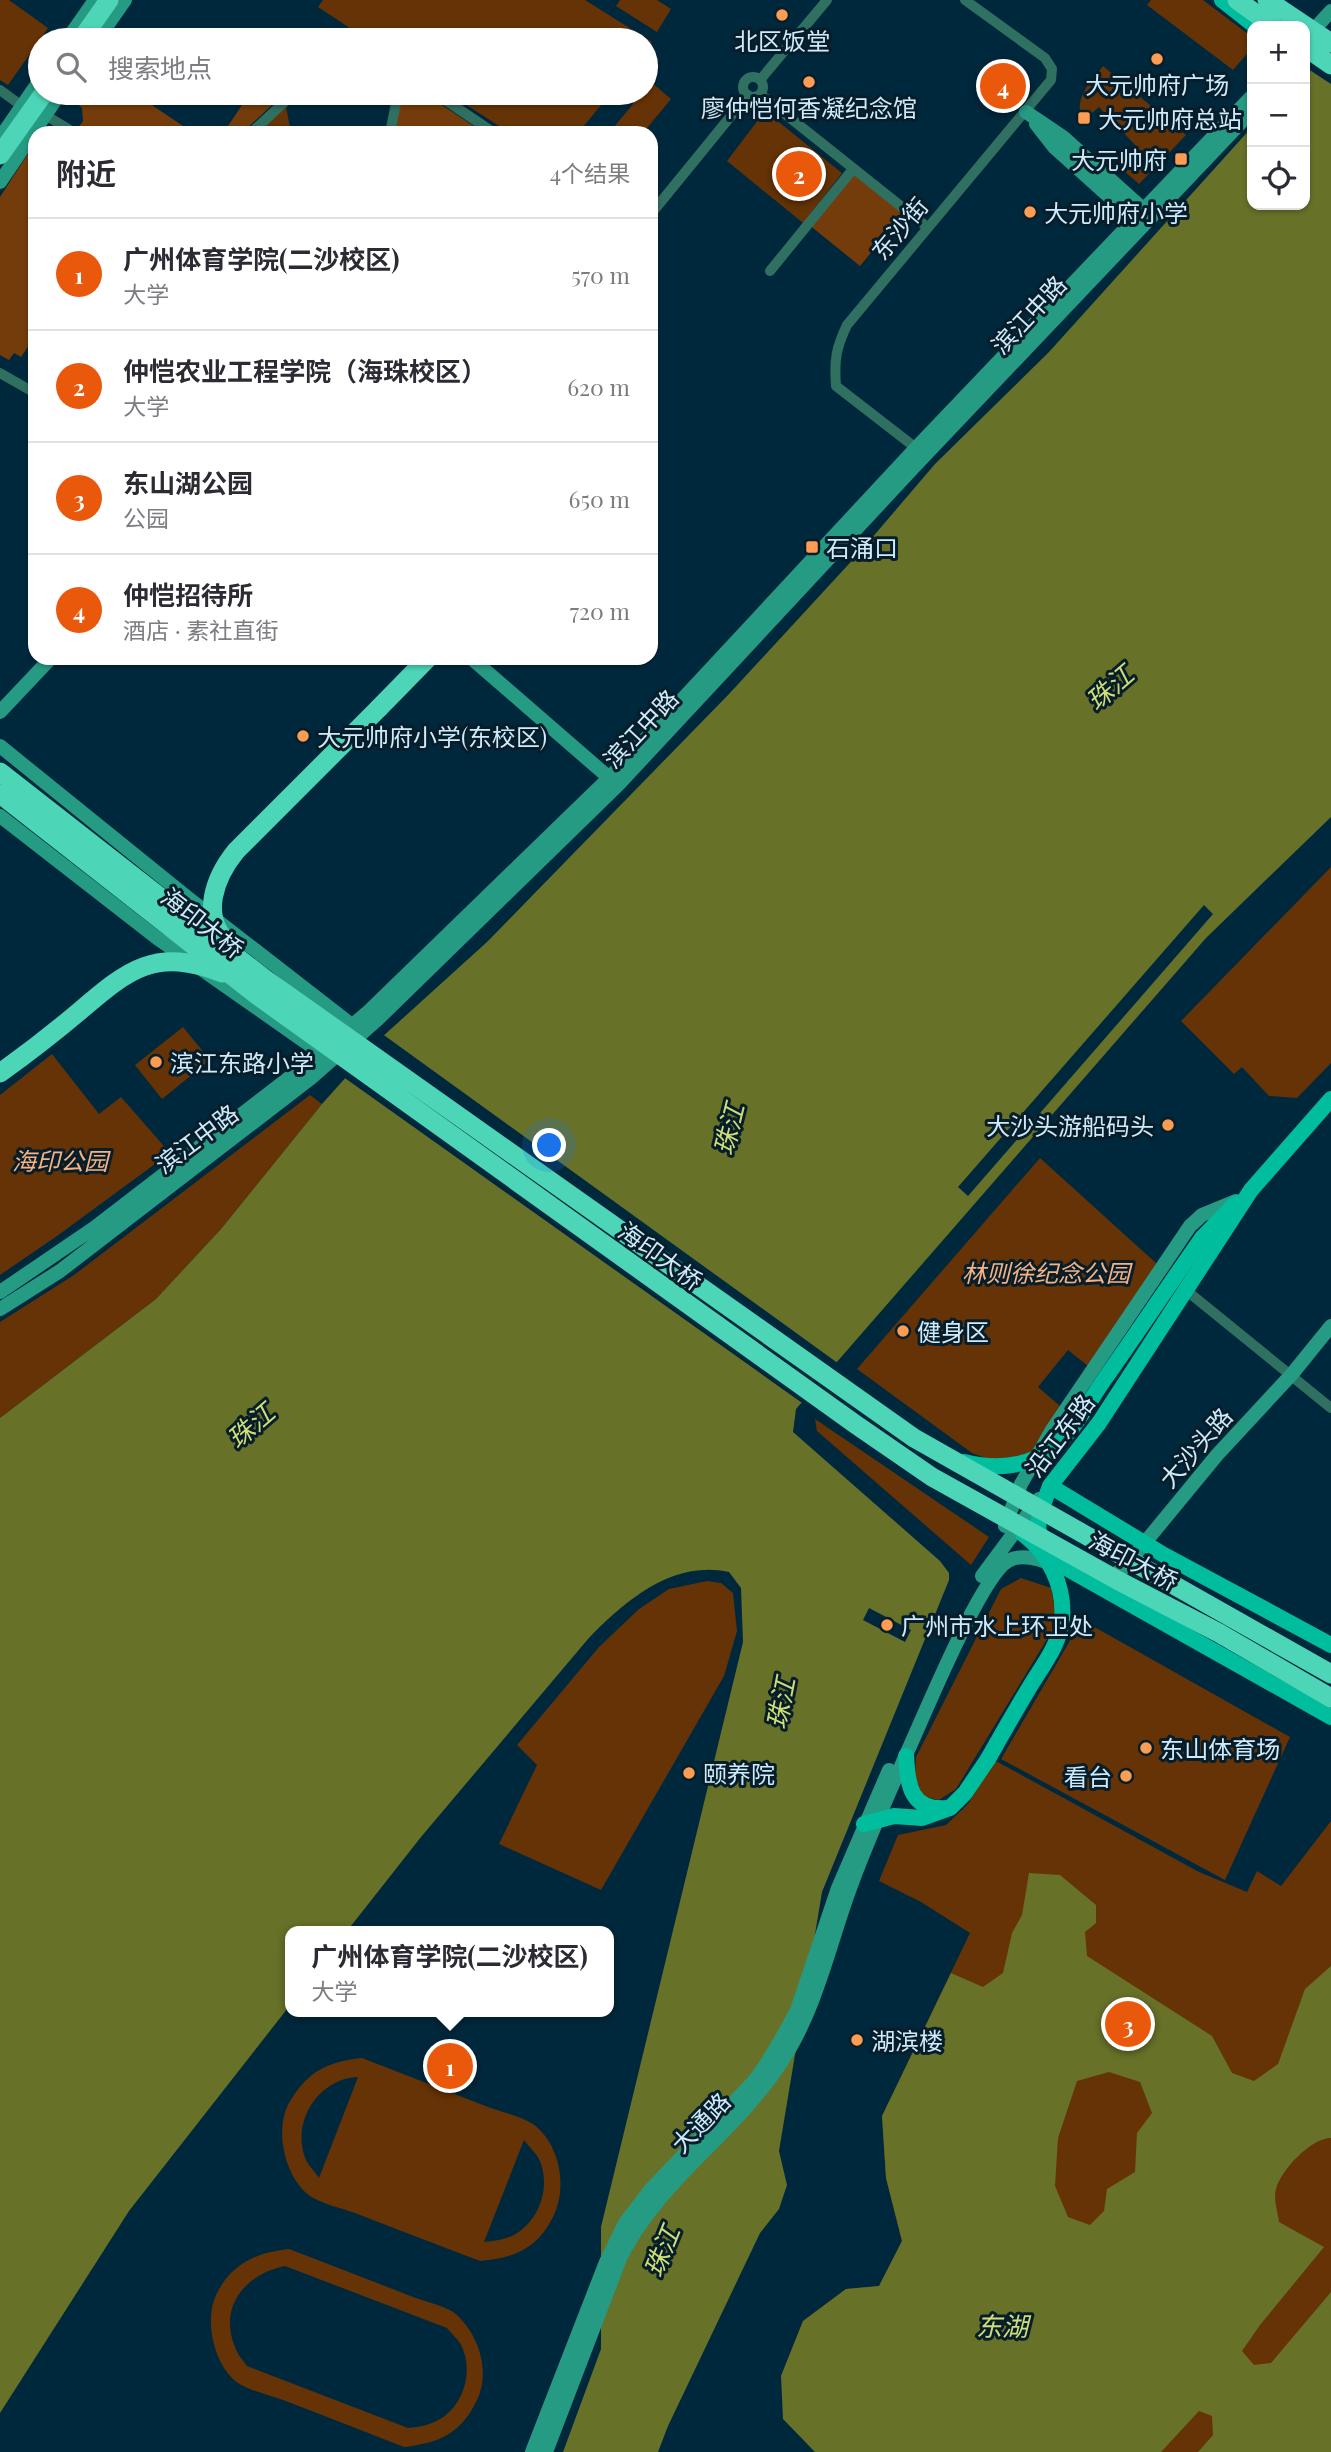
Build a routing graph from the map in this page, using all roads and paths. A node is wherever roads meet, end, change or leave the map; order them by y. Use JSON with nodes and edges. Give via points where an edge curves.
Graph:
{"nodes":[{"id":1,"x":95,"y":0,"type":"edge"},
{"id":2,"x":109,"y":0,"type":"edge"},
{"id":3,"x":125,"y":0,"type":"edge"},
{"id":4,"x":827,"y":0,"type":"edge"},
{"id":5,"x":965,"y":0,"type":"edge"},
{"id":6,"x":1222,"y":0,"type":"edge"},
{"id":7,"x":1237,"y":0,"type":"edge"},
{"id":8,"x":1267,"y":0,"type":"edge"},
{"id":9,"x":1284,"y":0,"type":"edge"},
{"id":10,"x":1331,"y":11,"type":"edge"},
{"id":11,"x":1249,"y":21,"type":"edge"},
{"id":12,"x":1266,"y":21,"type":"edge"},
{"id":13,"x":1287,"y":21,"type":"edge"},
{"id":14,"x":1325,"y":25,"type":"edge"},
{"id":15,"x":75,"y":28,"type":"edge"},
{"id":16,"x":89,"y":28,"type":"edge"},
{"id":17,"x":105,"y":28,"type":"edge"},
{"id":18,"x":1310,"y":46,"type":"edge"},
{"id":19,"x":1331,"y":65,"type":"edge"},
{"id":20,"x":760,"y":80,"type":"junction"},
{"id":21,"x":0,"y":90,"type":"edge"},
{"id":22,"x":754,"y":94,"type":"junction"},
{"id":23,"x":28,"y":97,"type":"edge"},
{"id":24,"x":1247,"y":101,"type":"edge"},
{"id":25,"x":35,"y":105,"type":"edge"},
{"id":26,"x":52,"y":105,"type":"edge"},
{"id":27,"x":281,"y":105,"type":"edge"},
{"id":28,"x":396,"y":105,"type":"edge"},
{"id":29,"x":451,"y":105,"type":"edge"},
{"id":30,"x":22,"y":106,"type":"junction"},
{"id":31,"x":1026,"y":112,"type":"junction"},
{"id":32,"x":45,"y":115,"type":"junction"},
{"id":33,"x":1247,"y":116,"type":"edge"},
{"id":34,"x":38,"y":126,"type":"edge"},
{"id":35,"x":63,"y":126,"type":"edge"},
{"id":36,"x":259,"y":126,"type":"edge"},
{"id":37,"x":391,"y":126,"type":"edge"},
{"id":38,"x":477,"y":126,"type":"edge"},
{"id":39,"x":0,"y":138,"type":"edge"},
{"id":40,"x":28,"y":140,"type":"edge"},
{"id":41,"x":0,"y":155,"type":"edge"},
{"id":42,"x":853,"y":169,"type":"junction"},
{"id":43,"x":0,"y":182,"type":"edge"},
{"id":44,"x":658,"y":206,"type":"edge"},
{"id":45,"x":1142,"y":216,"type":"junction"},
{"id":46,"x":927,"y":227,"type":"junction"},
{"id":47,"x":770,"y":271,"type":"dead end"},
{"id":48,"x":0,"y":373,"type":"edge"},
{"id":49,"x":28,"y":389,"type":"edge"},
{"id":50,"x":916,"y":448,"type":"junction"},
{"id":51,"x":44,"y":665,"type":"edge"},
{"id":52,"x":421,"y":665,"type":"edge"},
{"id":53,"x":479,"y":665,"type":"edge"},
{"id":54,"x":0,"y":712,"type":"edge"},
{"id":55,"x":0,"y":746,"type":"edge"},
{"id":56,"x":0,"y":772,"type":"edge"},
{"id":57,"x":614,"y":781,"type":"junction"},
{"id":58,"x":0,"y":794,"type":"edge"},
{"id":59,"x":0,"y":816,"type":"edge"},
{"id":60,"x":188,"y":898,"type":"junction"},
{"id":61,"x":157,"y":938,"type":"junction"},
{"id":62,"x":262,"y":988,"type":"junction"},
{"id":63,"x":353,"y":1026,"type":"junction"},
{"id":64,"x":345,"y":1048,"type":"junction"},
{"id":65,"x":321,"y":1052,"type":"junction"},
{"id":66,"x":0,"y":1073,"type":"edge"},
{"id":67,"x":1331,"y":1100,"type":"edge"},
{"id":68,"x":1251,"y":1190,"type":"junction"},
{"id":69,"x":1187,"y":1290,"type":"junction"},
{"id":70,"x":0,"y":1292,"type":"edge"},
{"id":71,"x":0,"y":1309,"type":"edge"},
{"id":72,"x":1331,"y":1326,"type":"edge"},
{"id":73,"x":1292,"y":1374,"type":"junction"},
{"id":74,"x":1331,"y":1408,"type":"edge"},
{"id":75,"x":932,"y":1449,"type":"junction"},
{"id":76,"x":1050,"y":1486,"type":"junction"},
{"id":77,"x":996,"y":1513,"type":"junction"},
{"id":78,"x":1146,"y":1543,"type":"junction"},
{"id":79,"x":1164,"y":1555,"type":"junction"},
{"id":80,"x":984,"y":1573,"type":"junction"},
{"id":81,"x":1086,"y":1580,"type":"junction"},
{"id":82,"x":1127,"y":1604,"type":"junction"},
{"id":83,"x":1331,"y":1645,"type":"edge"},
{"id":84,"x":1331,"y":1674,"type":"edge"},
{"id":85,"x":1331,"y":1698,"type":"edge"},
{"id":86,"x":1331,"y":1717,"type":"edge"},
{"id":87,"x":906,"y":1756,"type":"junction"},
{"id":88,"x":950,"y":1808,"type":"junction"},
{"id":89,"x":871,"y":1821,"type":"junction"},
{"id":90,"x":587,"y":2329,"type":"junction"},
{"id":91,"x":532,"y":2452,"type":"edge"},
{"id":92,"x":546,"y":2452,"type":"edge"}],
"edges":[{"from":1,"to":15,"type":"main road"},
{"from":2,"to":16,"type":"highway"},
{"from":3,"to":17,"type":"main road"},
{"from":4,"to":20,"type":"street"},
{"from":5,"to":31,"type":"street","name":"东沙街","via":[[1038,53],[1052,69],[1051,80]]},
{"from":6,"to":11,"type":"main road"},
{"from":7,"to":12,"type":"highway"},
{"from":8,"to":13,"type":"highway","bridge":true},
{"from":9,"to":14,"type":"main road"},
{"from":10,"to":14,"type":"main road"},
{"from":14,"to":18,"type":"main road"},
{"from":18,"to":19,"type":"highway","bridge":true},
{"from":20,"to":22,"type":"street","via":[[763,88]]},
{"from":20,"to":22,"type":"street","via":[[752,77],[745,82],[744,90]]},
{"from":21,"to":30,"type":"street"},
{"from":22,"to":42,"type":"street"},
{"from":22,"to":44,"type":"street"},
{"from":23,"to":30,"type":"main road"},
{"from":24,"to":45,"type":"main road","name":"滨江中路"},
{"from":25,"to":41,"type":"highway"},
{"from":26,"to":32,"type":"main road"},
{"from":27,"to":36,"type":"street"},
{"from":28,"to":37,"type":"street"},
{"from":29,"to":38,"type":"street"},
{"from":30,"to":39,"type":"main road"},
{"from":31,"to":45,"type":"main road","via":[[1054,147]]},
{"from":31,"to":46,"type":"street","name":"东沙街"},
{"from":32,"to":34,"type":"main road"},
{"from":32,"to":35,"type":"street"},
{"from":33,"to":45,"type":"main road","name":"滨江中路"},
{"from":40,"to":43,"type":"main road"},
{"from":42,"to":46,"type":"street"},
{"from":42,"to":47,"type":"street"},
{"from":45,"to":50,"type":"main road","name":"滨江中路"},
{"from":45,"to":57,"type":"main road","name":"滨江中路"},
{"from":46,"to":50,"type":"street","name":"东沙街","via":[[847,325],[834,361],[836,386]]},
{"from":48,"to":49,"type":"street"},
{"from":50,"to":57,"type":"main road","name":"滨江中路"},
{"from":51,"to":54,"type":"main road"},
{"from":52,"to":62,"type":"highway","bridge":true,"via":[[236,851],[219,875],[213,905],[217,927]]},
{"from":53,"to":57,"type":"main road"},
{"from":55,"to":60,"type":"main road"},
{"from":56,"to":62,"type":"highway","name":"海印大桥","bridge":true},
{"from":57,"to":63,"type":"main road","name":"滨江中路"},
{"from":57,"to":64,"type":"main road","name":"滨江中路"},
{"from":58,"to":62,"type":"highway","name":"海印大桥","bridge":true},
{"from":59,"to":61,"type":"main road"},
{"from":60,"to":61,"type":"main road","via":[[188,915],[178,931],[171,938]]},
{"from":60,"to":63,"type":"main road"},
{"from":61,"to":65,"type":"main road"},
{"from":62,"to":66,"type":"highway","bridge":true,"via":[[202,966],[178,962],[145,966],[114,981]]},
{"from":62,"to":75,"type":"highway","name":"海印大桥","bridge":true},
{"from":62,"to":77,"type":"highway","name":"海印大桥","bridge":true,"via":[[823,1402]]},
{"from":63,"to":64,"type":"main road"},
{"from":63,"to":65,"type":"main road","name":"滨江中路"},
{"from":64,"to":65,"type":"main road"},
{"from":64,"to":71,"type":"main road","name":"滨江中路","via":[[60,1271]]},
{"from":65,"to":70,"type":"main road","name":"滨江中路","via":[[94,1228]]},
{"from":67,"to":68,"type":"main road","name":"沿江东路"},
{"from":68,"to":69,"type":"main road","name":"沿江东路"},
{"from":68,"to":75,"type":"main road","bridge":true,"via":[[1202,1238],[1054,1447],[1027,1462],[996,1467],[965,1462]]},
{"from":68,"to":80,"type":"main road","via":[[1190,1226],[1052,1430],[1021,1484]]},
{"from":69,"to":73,"type":"street"},
{"from":69,"to":76,"type":"main road","name":"沿江东路","via":[[1099,1423]]},
{"from":72,"to":73,"type":"main road","name":"大沙头路"},
{"from":73,"to":74,"type":"street"},
{"from":73,"to":78,"type":"main road","name":"大沙头路","via":[[1217,1455]]},
{"from":75,"to":84,"type":"highway","name":"海印大桥","bridge":true},
{"from":76,"to":78,"type":"main road"},
{"from":76,"to":80,"type":"main road","name":"沿江东路"},
{"from":76,"to":81,"type":"main road","via":[[1038,1518],[1040,1535],[1060,1563]]},
{"from":77,"to":85,"type":"highway","name":"海印大桥","bridge":true},
{"from":77,"to":88,"type":"main road","bridge":true,"via":[[1048,1560],[1060,1595],[1062,1620],[1053,1647],[988,1759]]},
{"from":78,"to":79,"type":"main road"},
{"from":78,"to":81,"type":"main road","name":"大沙头路","via":[[1111,1579],[1099,1583]]},
{"from":79,"to":82,"type":"main road","via":[[1146,1562],[1138,1572],[1129,1587]]},
{"from":79,"to":83,"type":"main road"},
{"from":80,"to":89,"type":"main road","name":"沿江东路","via":[[944,1651]]},
{"from":81,"to":82,"type":"main road"},
{"from":81,"to":87,"type":"main road","via":[[1033,1558],[1006,1562],[986,1587],[959,1639]]},
{"from":82,"to":86,"type":"main road"},
{"from":87,"to":88,"type":"main road","via":[[912,1795],[930,1807]]},
{"from":87,"to":89,"type":"main road"},
{"from":88,"to":89,"type":"main road","via":[[922,1818],[894,1816]]},
{"from":89,"to":90,"type":"main road","name":"大通路","via":[[843,1890],[808,2012],[783,2060],[745,2109],[648,2211]]},
{"from":90,"to":91,"type":"main road","name":"大通路"},
{"from":90,"to":92,"type":"main road","name":"大通路"}]}
